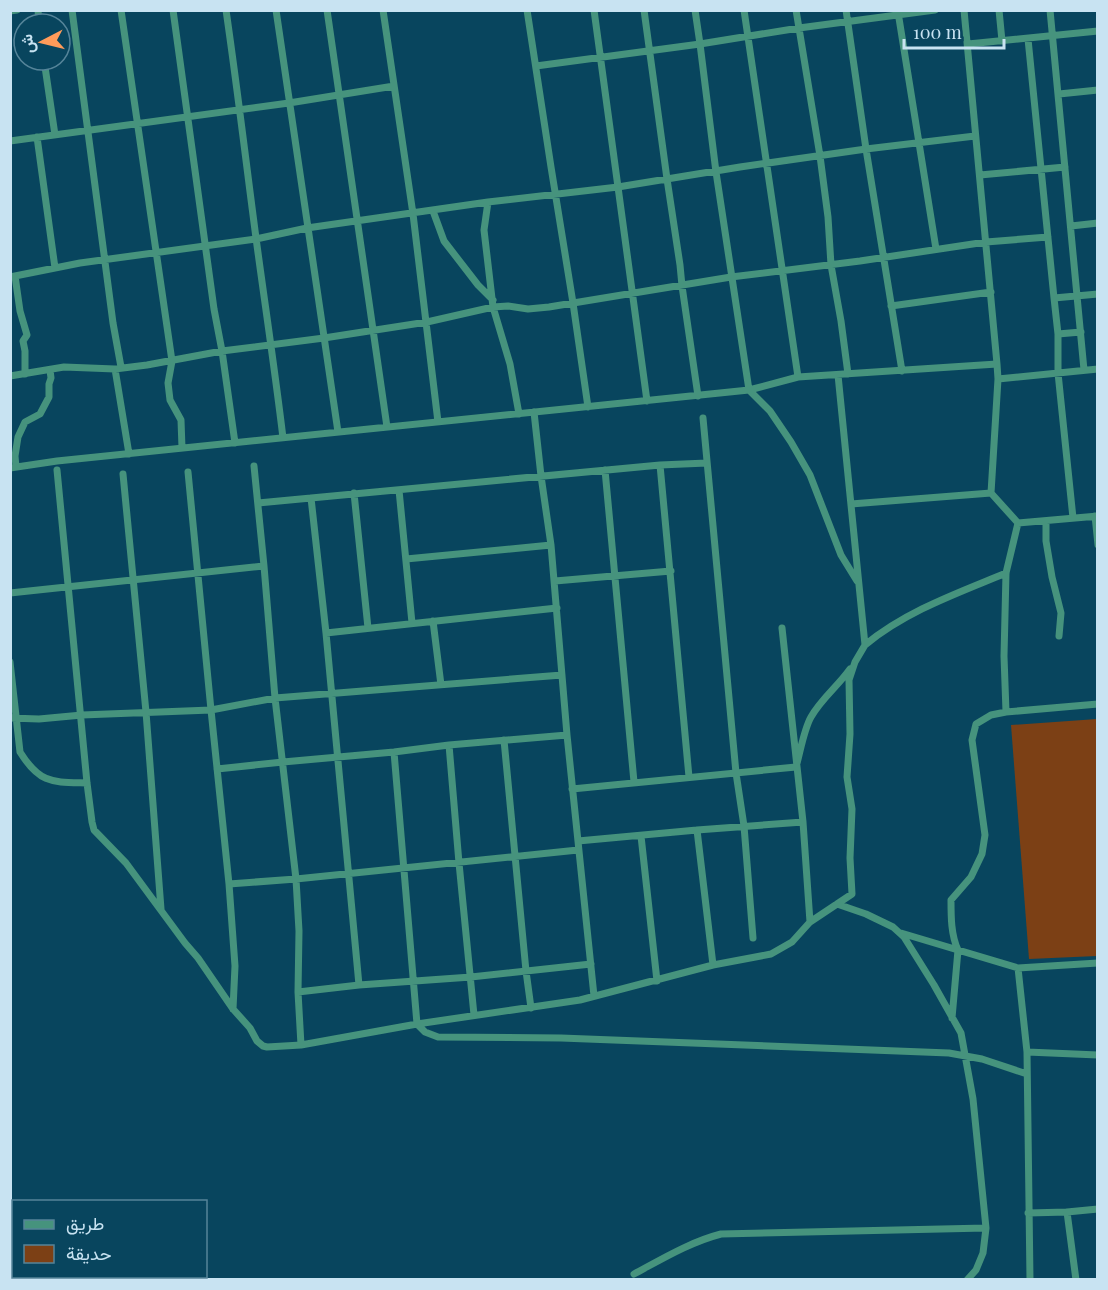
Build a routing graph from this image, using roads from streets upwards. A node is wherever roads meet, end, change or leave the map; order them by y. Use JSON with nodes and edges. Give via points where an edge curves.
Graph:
{"nodes":[{"id":1,"x":17,"y":10,"type":"edge"},
{"id":2,"x":72,"y":10,"type":"edge"},
{"id":3,"x":121,"y":10,"type":"edge"},
{"id":4,"x":173,"y":10,"type":"edge"},
{"id":5,"x":226,"y":10,"type":"edge"},
{"id":6,"x":276,"y":10,"type":"edge"},
{"id":7,"x":327,"y":10,"type":"edge"},
{"id":8,"x":383,"y":10,"type":"edge"},
{"id":9,"x":528,"y":10,"type":"edge"},
{"id":10,"x":594,"y":10,"type":"edge"},
{"id":11,"x":644,"y":10,"type":"edge"},
{"id":12,"x":695,"y":10,"type":"edge"},
{"id":13,"x":744,"y":10,"type":"edge"},
{"id":14,"x":796,"y":10,"type":"edge"},
{"id":15,"x":846,"y":10,"type":"edge"},
{"id":16,"x":935,"y":10,"type":"edge"},
{"id":17,"x":964,"y":10,"type":"edge"},
{"id":18,"x":999,"y":10,"type":"edge"},
{"id":19,"x":1050,"y":10,"type":"edge"},
{"id":20,"x":10,"y":11,"type":"edge"},
{"id":21,"x":898,"y":13,"type":"edge"},
{"id":22,"x":848,"y":22,"type":"junction"},
{"id":23,"x":799,"y":28,"type":"junction"},
{"id":24,"x":1098,"y":31,"type":"edge"},
{"id":25,"x":748,"y":36,"type":"junction"},
{"id":26,"x":1052,"y":36,"type":"junction"},
{"id":27,"x":1028,"y":39,"type":"junction"},
{"id":28,"x":1002,"y":41,"type":"junction"},
{"id":29,"x":700,"y":44,"type":"junction"},
{"id":30,"x":968,"y":44,"type":"junction"},
{"id":31,"x":650,"y":51,"type":"junction"},
{"id":32,"x":601,"y":57,"type":"junction"},
{"id":33,"x":536,"y":66,"type":"junction"},
{"id":34,"x":46,"y":72,"type":"edge"},
{"id":35,"x":393,"y":86,"type":"junction"},
{"id":36,"x":1098,"y":90,"type":"edge"},
{"id":37,"x":1059,"y":94,"type":"junction"},
{"id":38,"x":339,"y":95,"type":"junction"},
{"id":39,"x":289,"y":103,"type":"junction"},
{"id":40,"x":240,"y":110,"type":"junction"},
{"id":41,"x":187,"y":116,"type":"junction"},
{"id":42,"x":137,"y":124,"type":"junction"},
{"id":43,"x":89,"y":130,"type":"junction"},
{"id":44,"x":55,"y":135,"type":"junction"},
{"id":45,"x":975,"y":136,"type":"junction"},
{"id":46,"x":37,"y":137,"type":"junction"},
{"id":47,"x":10,"y":141,"type":"edge"},
{"id":48,"x":918,"y":143,"type":"junction"},
{"id":49,"x":866,"y":149,"type":"junction"},
{"id":50,"x":820,"y":156,"type":"junction"},
{"id":51,"x":766,"y":164,"type":"junction"},
{"id":52,"x":1065,"y":166,"type":"junction"},
{"id":53,"x":1041,"y":169,"type":"junction"},
{"id":54,"x":716,"y":172,"type":"junction"},
{"id":55,"x":980,"y":175,"type":"junction"},
{"id":56,"x":667,"y":179,"type":"junction"},
{"id":57,"x":618,"y":187,"type":"junction"},
{"id":58,"x":556,"y":195,"type":"junction"},
{"id":59,"x":488,"y":202,"type":"junction"},
{"id":60,"x":433,"y":211,"type":"junction"},
{"id":61,"x":413,"y":214,"type":"junction"},
{"id":62,"x":357,"y":221,"type":"junction"},
{"id":63,"x":1098,"y":224,"type":"edge"},
{"id":64,"x":1071,"y":226,"type":"junction"},
{"id":65,"x":307,"y":228,"type":"junction"},
{"id":66,"x":1048,"y":237,"type":"junction"},
{"id":67,"x":256,"y":239,"type":"junction"},
{"id":68,"x":986,"y":242,"type":"junction"},
{"id":69,"x":205,"y":246,"type":"junction"},
{"id":70,"x":936,"y":249,"type":"junction"},
{"id":71,"x":156,"y":253,"type":"junction"},
{"id":72,"x":883,"y":257,"type":"junction"},
{"id":73,"x":106,"y":260,"type":"junction"},
{"id":74,"x":831,"y":265,"type":"junction"},
{"id":75,"x":55,"y":268,"type":"junction"},
{"id":76,"x":782,"y":272,"type":"junction"},
{"id":77,"x":13,"y":276,"type":"edge"},
{"id":78,"x":731,"y":277,"type":"junction"},
{"id":79,"x":682,"y":286,"type":"junction"},
{"id":80,"x":991,"y":292,"type":"junction"},
{"id":81,"x":633,"y":293,"type":"junction"},
{"id":82,"x":1098,"y":294,"type":"edge"},
{"id":83,"x":1078,"y":296,"type":"junction"},
{"id":84,"x":1054,"y":298,"type":"junction"},
{"id":85,"x":493,"y":303,"type":"junction"},
{"id":86,"x":573,"y":303,"type":"junction"},
{"id":87,"x":891,"y":306,"type":"junction"},
{"id":88,"x":427,"y":322,"type":"junction"},
{"id":89,"x":373,"y":330,"type":"junction"},
{"id":90,"x":1081,"y":332,"type":"junction"},
{"id":91,"x":1058,"y":334,"type":"junction"},
{"id":92,"x":324,"y":338,"type":"junction"},
{"id":93,"x":272,"y":345,"type":"junction"},
{"id":94,"x":222,"y":351,"type":"junction"},
{"id":95,"x":172,"y":361,"type":"junction"},
{"id":96,"x":998,"y":364,"type":"junction"},
{"id":97,"x":118,"y":368,"type":"junction"},
{"id":98,"x":1098,"y":369,"type":"edge"},
{"id":99,"x":50,"y":370,"type":"junction"},
{"id":100,"x":1084,"y":370,"type":"junction"},
{"id":101,"x":902,"y":371,"type":"junction"},
{"id":102,"x":1058,"y":373,"type":"junction"},
{"id":103,"x":24,"y":374,"type":"junction"},
{"id":104,"x":848,"y":374,"type":"junction"},
{"id":105,"x":838,"y":375,"type":"junction"},
{"id":106,"x":10,"y":376,"type":"edge"},
{"id":107,"x":798,"y":377,"type":"junction"},
{"id":108,"x":998,"y":379,"type":"junction"},
{"id":109,"x":748,"y":390,"type":"junction"},
{"id":110,"x":698,"y":396,"type":"junction"},
{"id":111,"x":647,"y":401,"type":"junction"},
{"id":112,"x":588,"y":407,"type":"junction"},
{"id":113,"x":534,"y":412,"type":"junction"},
{"id":114,"x":519,"y":414,"type":"junction"},
{"id":115,"x":703,"y":418,"type":"dead end"},
{"id":116,"x":438,"y":422,"type":"junction"},
{"id":117,"x":387,"y":427,"type":"junction"},
{"id":118,"x":338,"y":432,"type":"junction"},
{"id":119,"x":283,"y":438,"type":"junction"},
{"id":120,"x":235,"y":443,"type":"junction"},
{"id":121,"x":182,"y":448,"type":"junction"},
{"id":122,"x":129,"y":454,"type":"junction"},
{"id":123,"x":707,"y":463,"type":"junction"},
{"id":124,"x":660,"y":465,"type":"junction"},
{"id":125,"x":254,"y":466,"type":"dead end"},
{"id":126,"x":13,"y":467,"type":"edge"},
{"id":127,"x":57,"y":470,"type":"dead end"},
{"id":128,"x":605,"y":470,"type":"junction"},
{"id":129,"x":188,"y":472,"type":"dead end"},
{"id":130,"x":123,"y":474,"type":"dead end"},
{"id":131,"x":541,"y":476,"type":"junction"},
{"id":132,"x":399,"y":490,"type":"junction"},
{"id":133,"x":354,"y":493,"type":"junction"},
{"id":134,"x":991,"y":493,"type":"junction"},
{"id":135,"x":311,"y":498,"type":"junction"},
{"id":136,"x":258,"y":503,"type":"junction"},
{"id":137,"x":851,"y":504,"type":"junction"},
{"id":138,"x":1096,"y":516,"type":"edge"},
{"id":139,"x":1073,"y":518,"type":"junction"},
{"id":140,"x":1046,"y":521,"type":"junction"},
{"id":141,"x":1018,"y":523,"type":"junction"},
{"id":142,"x":551,"y":545,"type":"junction"},
{"id":143,"x":1098,"y":545,"type":"edge"},
{"id":144,"x":406,"y":559,"type":"junction"},
{"id":145,"x":264,"y":566,"type":"junction"},
{"id":146,"x":671,"y":571,"type":"junction"},
{"id":147,"x":1006,"y":573,"type":"junction"},
{"id":148,"x":198,"y":574,"type":"junction"},
{"id":149,"x":615,"y":576,"type":"junction"},
{"id":150,"x":132,"y":580,"type":"junction"},
{"id":151,"x":555,"y":581,"type":"junction"},
{"id":152,"x":859,"y":583,"type":"junction"},
{"id":153,"x":68,"y":588,"type":"junction"},
{"id":154,"x":10,"y":593,"type":"edge"},
{"id":155,"x":557,"y":608,"type":"junction"},
{"id":156,"x":433,"y":621,"type":"junction"},
{"id":157,"x":412,"y":623,"type":"junction"},
{"id":158,"x":368,"y":628,"type":"junction"},
{"id":159,"x":782,"y":628,"type":"dead end"},
{"id":160,"x":326,"y":633,"type":"junction"},
{"id":161,"x":1059,"y":636,"type":"dead end"},
{"id":162,"x":865,"y":645,"type":"junction"},
{"id":163,"x":10,"y":662,"type":"edge"},
{"id":164,"x":855,"y":662,"type":"junction"},
{"id":165,"x":562,"y":675,"type":"junction"},
{"id":166,"x":441,"y":685,"type":"junction"},
{"id":167,"x":331,"y":694,"type":"junction"},
{"id":168,"x":275,"y":698,"type":"junction"},
{"id":169,"x":1098,"y":704,"type":"edge"},
{"id":170,"x":211,"y":710,"type":"junction"},
{"id":171,"x":146,"y":712,"type":"junction"},
{"id":172,"x":1006,"y":712,"type":"junction"},
{"id":173,"x":82,"y":715,"type":"junction"},
{"id":174,"x":14,"y":719,"type":"edge"},
{"id":175,"x":567,"y":735,"type":"junction"},
{"id":176,"x":504,"y":740,"type":"junction"},
{"id":177,"x":449,"y":745,"type":"junction"},
{"id":178,"x":394,"y":752,"type":"junction"},
{"id":179,"x":338,"y":757,"type":"junction"},
{"id":180,"x":283,"y":762,"type":"junction"},
{"id":181,"x":796,"y":767,"type":"junction"},
{"id":182,"x":217,"y":769,"type":"junction"},
{"id":183,"x":736,"y":773,"type":"junction"},
{"id":184,"x":689,"y":777,"type":"junction"},
{"id":185,"x":634,"y":782,"type":"junction"},
{"id":186,"x":87,"y":783,"type":"junction"},
{"id":187,"x":572,"y":789,"type":"junction"},
{"id":188,"x":803,"y":822,"type":"junction"},
{"id":189,"x":744,"y":826,"type":"junction"},
{"id":190,"x":697,"y":830,"type":"junction"},
{"id":191,"x":641,"y":836,"type":"junction"},
{"id":192,"x":578,"y":841,"type":"junction"},
{"id":193,"x":578,"y":850,"type":"junction"},
{"id":194,"x":515,"y":856,"type":"junction"},
{"id":195,"x":459,"y":862,"type":"junction"},
{"id":196,"x":404,"y":868,"type":"junction"},
{"id":197,"x":349,"y":873,"type":"junction"},
{"id":198,"x":296,"y":879,"type":"junction"},
{"id":199,"x":229,"y":884,"type":"junction"},
{"id":200,"x":837,"y":904,"type":"junction"},
{"id":201,"x":161,"y":912,"type":"junction"},
{"id":202,"x":810,"y":922,"type":"junction"},
{"id":203,"x":898,"y":932,"type":"junction"},
{"id":204,"x":753,"y":938,"type":"dead end"},
{"id":205,"x":958,"y":950,"type":"junction"},
{"id":206,"x":1098,"y":963,"type":"edge"},
{"id":207,"x":591,"y":964,"type":"junction"},
{"id":208,"x":713,"y":965,"type":"junction"},
{"id":209,"x":1018,"y":968,"type":"junction"},
{"id":210,"x":526,"y":971,"type":"junction"},
{"id":211,"x":471,"y":976,"type":"junction"},
{"id":212,"x":414,"y":981,"type":"junction"},
{"id":213,"x":657,"y":981,"type":"junction"},
{"id":214,"x":359,"y":985,"type":"junction"},
{"id":215,"x":298,"y":992,"type":"junction"},
{"id":216,"x":594,"y":996,"type":"junction"},
{"id":217,"x":233,"y":1008,"type":"junction"},
{"id":218,"x":531,"y":1008,"type":"junction"},
{"id":219,"x":474,"y":1015,"type":"junction"},
{"id":220,"x":952,"y":1018,"type":"junction"},
{"id":221,"x":417,"y":1024,"type":"junction"},
{"id":222,"x":301,"y":1046,"type":"junction"},
{"id":223,"x":1027,"y":1052,"type":"junction"},
{"id":224,"x":1098,"y":1055,"type":"edge"},
{"id":225,"x":966,"y":1056,"type":"junction"},
{"id":226,"x":1027,"y":1074,"type":"junction"},
{"id":227,"x":1098,"y":1209,"type":"edge"},
{"id":228,"x":1067,"y":1212,"type":"junction"},
{"id":229,"x":1028,"y":1213,"type":"junction"},
{"id":230,"x":986,"y":1228,"type":"junction"},
{"id":231,"x":634,"y":1274,"type":"dead end"},
{"id":232,"x":967,"y":1280,"type":"edge"},
{"id":233,"x":1030,"y":1280,"type":"edge"},
{"id":234,"x":1076,"y":1280,"type":"edge"}],
"edges":[{"from":1,"to":20,"type":"street"},
{"from":2,"to":43,"type":"street"},
{"from":3,"to":42,"type":"street"},
{"from":4,"to":41,"type":"street"},
{"from":5,"to":40,"type":"street"},
{"from":6,"to":39,"type":"street"},
{"from":7,"to":38,"type":"street"},
{"from":8,"to":35,"type":"street"},
{"from":9,"to":33,"type":"street"},
{"from":10,"to":32,"type":"street"},
{"from":11,"to":31,"type":"street"},
{"from":12,"to":29,"type":"street"},
{"from":13,"to":25,"type":"street"},
{"from":14,"to":23,"type":"street"},
{"from":15,"to":22,"type":"street"},
{"from":16,"to":21,"type":"street"},
{"from":17,"to":30,"type":"street"},
{"from":18,"to":28,"type":"street"},
{"from":19,"to":26,"type":"street"},
{"from":21,"to":22,"type":"street"},
{"from":21,"to":48,"type":"street"},
{"from":22,"to":23,"type":"street"},
{"from":22,"to":49,"type":"street"},
{"from":23,"to":25,"type":"street"},
{"from":23,"to":50,"type":"street"},
{"from":24,"to":26,"type":"street"},
{"from":25,"to":29,"type":"street"},
{"from":25,"to":51,"type":"street"},
{"from":26,"to":27,"type":"street"},
{"from":26,"to":37,"type":"street"},
{"from":27,"to":28,"type":"street"},
{"from":27,"to":53,"type":"street"},
{"from":28,"to":30,"type":"street"},
{"from":29,"to":31,"type":"street"},
{"from":29,"to":54,"type":"street"},
{"from":30,"to":45,"type":"street"},
{"from":31,"to":32,"type":"street"},
{"from":31,"to":56,"type":"street"},
{"from":32,"to":33,"type":"street"},
{"from":32,"to":57,"type":"street"},
{"from":33,"to":58,"type":"street"},
{"from":34,"to":44,"type":"street"},
{"from":35,"to":38,"type":"street"},
{"from":35,"to":61,"type":"street"},
{"from":36,"to":37,"type":"street"},
{"from":37,"to":52,"type":"street"},
{"from":38,"to":39,"type":"street"},
{"from":38,"to":62,"type":"street"},
{"from":39,"to":40,"type":"street"},
{"from":39,"to":65,"type":"street"},
{"from":40,"to":41,"type":"street"},
{"from":40,"to":67,"type":"street"},
{"from":41,"to":42,"type":"street"},
{"from":41,"to":69,"type":"street"},
{"from":42,"to":43,"type":"street"},
{"from":42,"to":71,"type":"street"},
{"from":43,"to":44,"type":"street"},
{"from":43,"to":73,"type":"street"},
{"from":44,"to":46,"type":"street"},
{"from":45,"to":48,"type":"street"},
{"from":45,"to":55,"type":"street"},
{"from":46,"to":47,"type":"street"},
{"from":46,"to":75,"type":"street"},
{"from":48,"to":49,"type":"street"},
{"from":48,"to":70,"type":"street"},
{"from":49,"to":50,"type":"street"},
{"from":49,"to":72,"type":"street"},
{"from":50,"to":51,"type":"street"},
{"from":50,"to":74,"type":"street"},
{"from":51,"to":54,"type":"street"},
{"from":51,"to":76,"type":"street"},
{"from":52,"to":53,"type":"street"},
{"from":52,"to":64,"type":"street"},
{"from":53,"to":55,"type":"street"},
{"from":53,"to":66,"type":"street"},
{"from":54,"to":56,"type":"street"},
{"from":54,"to":78,"type":"street"},
{"from":55,"to":68,"type":"street"},
{"from":56,"to":57,"type":"street"},
{"from":56,"to":79,"type":"street"},
{"from":57,"to":58,"type":"street"},
{"from":57,"to":81,"type":"street"},
{"from":58,"to":59,"type":"street"},
{"from":58,"to":86,"type":"street"},
{"from":59,"to":60,"type":"street"},
{"from":59,"to":85,"type":"street","via":[[484,230]]},
{"from":60,"to":61,"type":"street"},
{"from":60,"to":85,"type":"street","via":[[444,241]]},
{"from":61,"to":62,"type":"street"},
{"from":61,"to":88,"type":"street"},
{"from":62,"to":65,"type":"street"},
{"from":62,"to":89,"type":"street"},
{"from":63,"to":64,"type":"street"},
{"from":64,"to":83,"type":"street"},
{"from":65,"to":67,"type":"street"},
{"from":65,"to":92,"type":"street"},
{"from":66,"to":68,"type":"street"},
{"from":66,"to":84,"type":"street"},
{"from":67,"to":69,"type":"street"},
{"from":67,"to":93,"type":"street"},
{"from":68,"to":70,"type":"street"},
{"from":68,"to":80,"type":"street"},
{"from":69,"to":71,"type":"street"},
{"from":69,"to":94,"type":"street"},
{"from":70,"to":72,"type":"street"},
{"from":71,"to":73,"type":"street"},
{"from":71,"to":95,"type":"street"},
{"from":72,"to":74,"type":"street"},
{"from":72,"to":87,"type":"street"},
{"from":73,"to":75,"type":"street"},
{"from":73,"to":97,"type":"street"},
{"from":74,"to":76,"type":"street"},
{"from":74,"to":104,"type":"street"},
{"from":75,"to":77,"type":"street"},
{"from":76,"to":78,"type":"street"},
{"from":76,"to":107,"type":"street"},
{"from":77,"to":103,"type":"street","via":[[27,335],[23,341]]},
{"from":78,"to":79,"type":"street"},
{"from":78,"to":109,"type":"street"},
{"from":79,"to":81,"type":"street"},
{"from":79,"to":110,"type":"street"},
{"from":80,"to":87,"type":"street"},
{"from":80,"to":96,"type":"street"},
{"from":81,"to":86,"type":"street"},
{"from":81,"to":111,"type":"street"},
{"from":82,"to":83,"type":"street"},
{"from":83,"to":84,"type":"street"},
{"from":83,"to":90,"type":"street"},
{"from":84,"to":91,"type":"street"},
{"from":85,"to":86,"type":"street","via":[[528,309]]},
{"from":85,"to":88,"type":"street"},
{"from":85,"to":114,"type":"street"},
{"from":86,"to":112,"type":"street"},
{"from":87,"to":101,"type":"street"},
{"from":88,"to":89,"type":"street"},
{"from":88,"to":116,"type":"street"},
{"from":89,"to":92,"type":"street"},
{"from":89,"to":117,"type":"street"},
{"from":90,"to":91,"type":"street"},
{"from":90,"to":100,"type":"street"},
{"from":91,"to":102,"type":"street"},
{"from":92,"to":93,"type":"street"},
{"from":92,"to":118,"type":"street"},
{"from":93,"to":94,"type":"street"},
{"from":93,"to":119,"type":"street"},
{"from":94,"to":95,"type":"street"},
{"from":94,"to":120,"type":"street"},
{"from":95,"to":97,"type":"street"},
{"from":95,"to":121,"type":"street","via":[[169,392],[181,420]]},
{"from":96,"to":101,"type":"street"},
{"from":96,"to":108,"type":"street"},
{"from":97,"to":99,"type":"street"},
{"from":97,"to":122,"type":"street"},
{"from":98,"to":100,"type":"street"},
{"from":99,"to":103,"type":"street"},
{"from":99,"to":126,"type":"street","via":[[49,397],[40,414],[25,422],[18,436]]},
{"from":100,"to":102,"type":"street"},
{"from":101,"to":104,"type":"street"},
{"from":102,"to":108,"type":"street"},
{"from":102,"to":139,"type":"street"},
{"from":103,"to":106,"type":"street"},
{"from":104,"to":105,"type":"street"},
{"from":105,"to":107,"type":"street"},
{"from":105,"to":137,"type":"street"},
{"from":107,"to":109,"type":"street"},
{"from":108,"to":134,"type":"street"},
{"from":109,"to":110,"type":"street"},
{"from":109,"to":152,"type":"street","via":[[770,411],[810,475],[841,555]]},
{"from":110,"to":111,"type":"street"},
{"from":111,"to":112,"type":"street"},
{"from":112,"to":113,"type":"street"},
{"from":113,"to":114,"type":"street"},
{"from":113,"to":131,"type":"street"},
{"from":114,"to":116,"type":"street"},
{"from":115,"to":123,"type":"street"},
{"from":116,"to":117,"type":"street"},
{"from":117,"to":118,"type":"street"},
{"from":118,"to":119,"type":"street"},
{"from":119,"to":120,"type":"street"},
{"from":120,"to":121,"type":"street"},
{"from":121,"to":122,"type":"street"},
{"from":122,"to":126,"type":"street"},
{"from":123,"to":124,"type":"street"},
{"from":123,"to":183,"type":"street"},
{"from":124,"to":128,"type":"street"},
{"from":124,"to":146,"type":"street"},
{"from":125,"to":136,"type":"street"},
{"from":127,"to":153,"type":"street"},
{"from":128,"to":131,"type":"street"},
{"from":128,"to":149,"type":"street"},
{"from":129,"to":148,"type":"street"},
{"from":130,"to":150,"type":"street"},
{"from":131,"to":132,"type":"street"},
{"from":131,"to":142,"type":"street"},
{"from":132,"to":133,"type":"street"},
{"from":132,"to":144,"type":"street"},
{"from":133,"to":135,"type":"street"},
{"from":133,"to":158,"type":"street"},
{"from":134,"to":137,"type":"street"},
{"from":134,"to":141,"type":"street"},
{"from":135,"to":136,"type":"street"},
{"from":135,"to":160,"type":"street"},
{"from":136,"to":145,"type":"street"},
{"from":137,"to":152,"type":"street"},
{"from":138,"to":139,"type":"street"},
{"from":138,"to":143,"type":"street"},
{"from":139,"to":140,"type":"street"},
{"from":140,"to":141,"type":"street"},
{"from":140,"to":161,"type":"street","via":[[1046,541],[1062,613]]},
{"from":141,"to":147,"type":"street"},
{"from":142,"to":144,"type":"street"},
{"from":142,"to":151,"type":"street"},
{"from":144,"to":157,"type":"street"},
{"from":145,"to":148,"type":"street"},
{"from":145,"to":168,"type":"street"},
{"from":146,"to":149,"type":"street"},
{"from":146,"to":184,"type":"street"},
{"from":147,"to":162,"type":"street","via":[[907,617]]},
{"from":147,"to":172,"type":"street"},
{"from":148,"to":150,"type":"street"},
{"from":148,"to":170,"type":"street"},
{"from":149,"to":151,"type":"street"},
{"from":149,"to":185,"type":"street"},
{"from":150,"to":153,"type":"street"},
{"from":150,"to":171,"type":"street"},
{"from":151,"to":155,"type":"street"},
{"from":152,"to":162,"type":"street"},
{"from":153,"to":154,"type":"street"},
{"from":153,"to":173,"type":"street"},
{"from":155,"to":156,"type":"street"},
{"from":155,"to":165,"type":"street"},
{"from":156,"to":157,"type":"street"},
{"from":156,"to":166,"type":"street"},
{"from":157,"to":158,"type":"street"},
{"from":158,"to":160,"type":"street"},
{"from":159,"to":181,"type":"street"},
{"from":160,"to":167,"type":"street"},
{"from":162,"to":164,"type":"street"},
{"from":163,"to":174,"type":"street"},
{"from":164,"to":181,"type":"street","via":[[809,719]]},
{"from":164,"to":200,"type":"street","via":[[849,680],[852,894]]},
{"from":165,"to":166,"type":"street"},
{"from":165,"to":175,"type":"street"},
{"from":166,"to":167,"type":"street"},
{"from":167,"to":168,"type":"street"},
{"from":167,"to":179,"type":"street"},
{"from":168,"to":170,"type":"street"},
{"from":168,"to":180,"type":"street"},
{"from":169,"to":172,"type":"street"},
{"from":170,"to":171,"type":"street"},
{"from":170,"to":182,"type":"street"},
{"from":171,"to":173,"type":"street"},
{"from":171,"to":201,"type":"street"},
{"from":172,"to":205,"type":"street","via":[[976,724],[972,740],[985,835],[982,854],[971,877],[951,900]]},
{"from":173,"to":174,"type":"street"},
{"from":173,"to":186,"type":"street"},
{"from":174,"to":186,"type":"street","via":[[20,752],[39,775],[58,783]]},
{"from":175,"to":176,"type":"street"},
{"from":175,"to":187,"type":"street"},
{"from":176,"to":177,"type":"street"},
{"from":176,"to":194,"type":"street"},
{"from":177,"to":178,"type":"street"},
{"from":177,"to":195,"type":"street"},
{"from":178,"to":179,"type":"street"},
{"from":178,"to":196,"type":"street"},
{"from":179,"to":180,"type":"street"},
{"from":179,"to":197,"type":"street"},
{"from":180,"to":182,"type":"street"},
{"from":180,"to":198,"type":"street"},
{"from":181,"to":183,"type":"street"},
{"from":181,"to":188,"type":"street"},
{"from":182,"to":199,"type":"street"},
{"from":183,"to":184,"type":"street"},
{"from":183,"to":189,"type":"street"},
{"from":184,"to":185,"type":"street"},
{"from":185,"to":187,"type":"street"},
{"from":186,"to":201,"type":"street","via":[[94,830],[126,863]]},
{"from":187,"to":192,"type":"street"},
{"from":188,"to":189,"type":"street"},
{"from":188,"to":202,"type":"street"},
{"from":189,"to":190,"type":"street"},
{"from":189,"to":204,"type":"street"},
{"from":190,"to":191,"type":"street"},
{"from":190,"to":208,"type":"street"},
{"from":191,"to":192,"type":"street"},
{"from":191,"to":213,"type":"street"},
{"from":192,"to":193,"type":"street"},
{"from":193,"to":194,"type":"street"},
{"from":193,"to":207,"type":"street"},
{"from":194,"to":195,"type":"street"},
{"from":194,"to":210,"type":"street"},
{"from":195,"to":196,"type":"street"},
{"from":195,"to":211,"type":"street"},
{"from":196,"to":197,"type":"street"},
{"from":196,"to":212,"type":"street"},
{"from":197,"to":198,"type":"street"},
{"from":197,"to":214,"type":"street"},
{"from":198,"to":199,"type":"street"},
{"from":198,"to":215,"type":"street"},
{"from":199,"to":217,"type":"street","via":[[236,966]]},
{"from":200,"to":202,"type":"street"},
{"from":200,"to":203,"type":"street","via":[[866,914]]},
{"from":201,"to":217,"type":"street"},
{"from":202,"to":208,"type":"street","via":[[792,942],[771,954]]},
{"from":203,"to":205,"type":"street"},
{"from":203,"to":220,"type":"street"},
{"from":205,"to":209,"type":"street"},
{"from":205,"to":220,"type":"street"},
{"from":206,"to":209,"type":"street"},
{"from":207,"to":210,"type":"street"},
{"from":207,"to":216,"type":"street"},
{"from":208,"to":213,"type":"street"},
{"from":209,"to":223,"type":"street"},
{"from":210,"to":211,"type":"street"},
{"from":210,"to":218,"type":"street"},
{"from":211,"to":212,"type":"street"},
{"from":211,"to":219,"type":"street"},
{"from":212,"to":214,"type":"street"},
{"from":212,"to":221,"type":"street"},
{"from":213,"to":216,"type":"street"},
{"from":214,"to":215,"type":"street"},
{"from":215,"to":222,"type":"street"},
{"from":216,"to":218,"type":"street"},
{"from":217,"to":222,"type":"street","via":[[263,1046]]},
{"from":218,"to":219,"type":"street"},
{"from":219,"to":221,"type":"street"},
{"from":220,"to":225,"type":"street","via":[[961,1033]]},
{"from":221,"to":222,"type":"street"},
{"from":221,"to":225,"type":"street","via":[[424,1032],[438,1037],[561,1038]]},
{"from":223,"to":224,"type":"street"},
{"from":223,"to":226,"type":"street"},
{"from":225,"to":226,"type":"street"},
{"from":225,"to":230,"type":"street"},
{"from":226,"to":229,"type":"street"},
{"from":227,"to":228,"type":"street"},
{"from":228,"to":229,"type":"street"},
{"from":228,"to":234,"type":"street"},
{"from":229,"to":233,"type":"street"},
{"from":230,"to":231,"type":"street","via":[[721,1234],[683,1248]]},
{"from":230,"to":232,"type":"street","via":[[983,1253]]}]}
